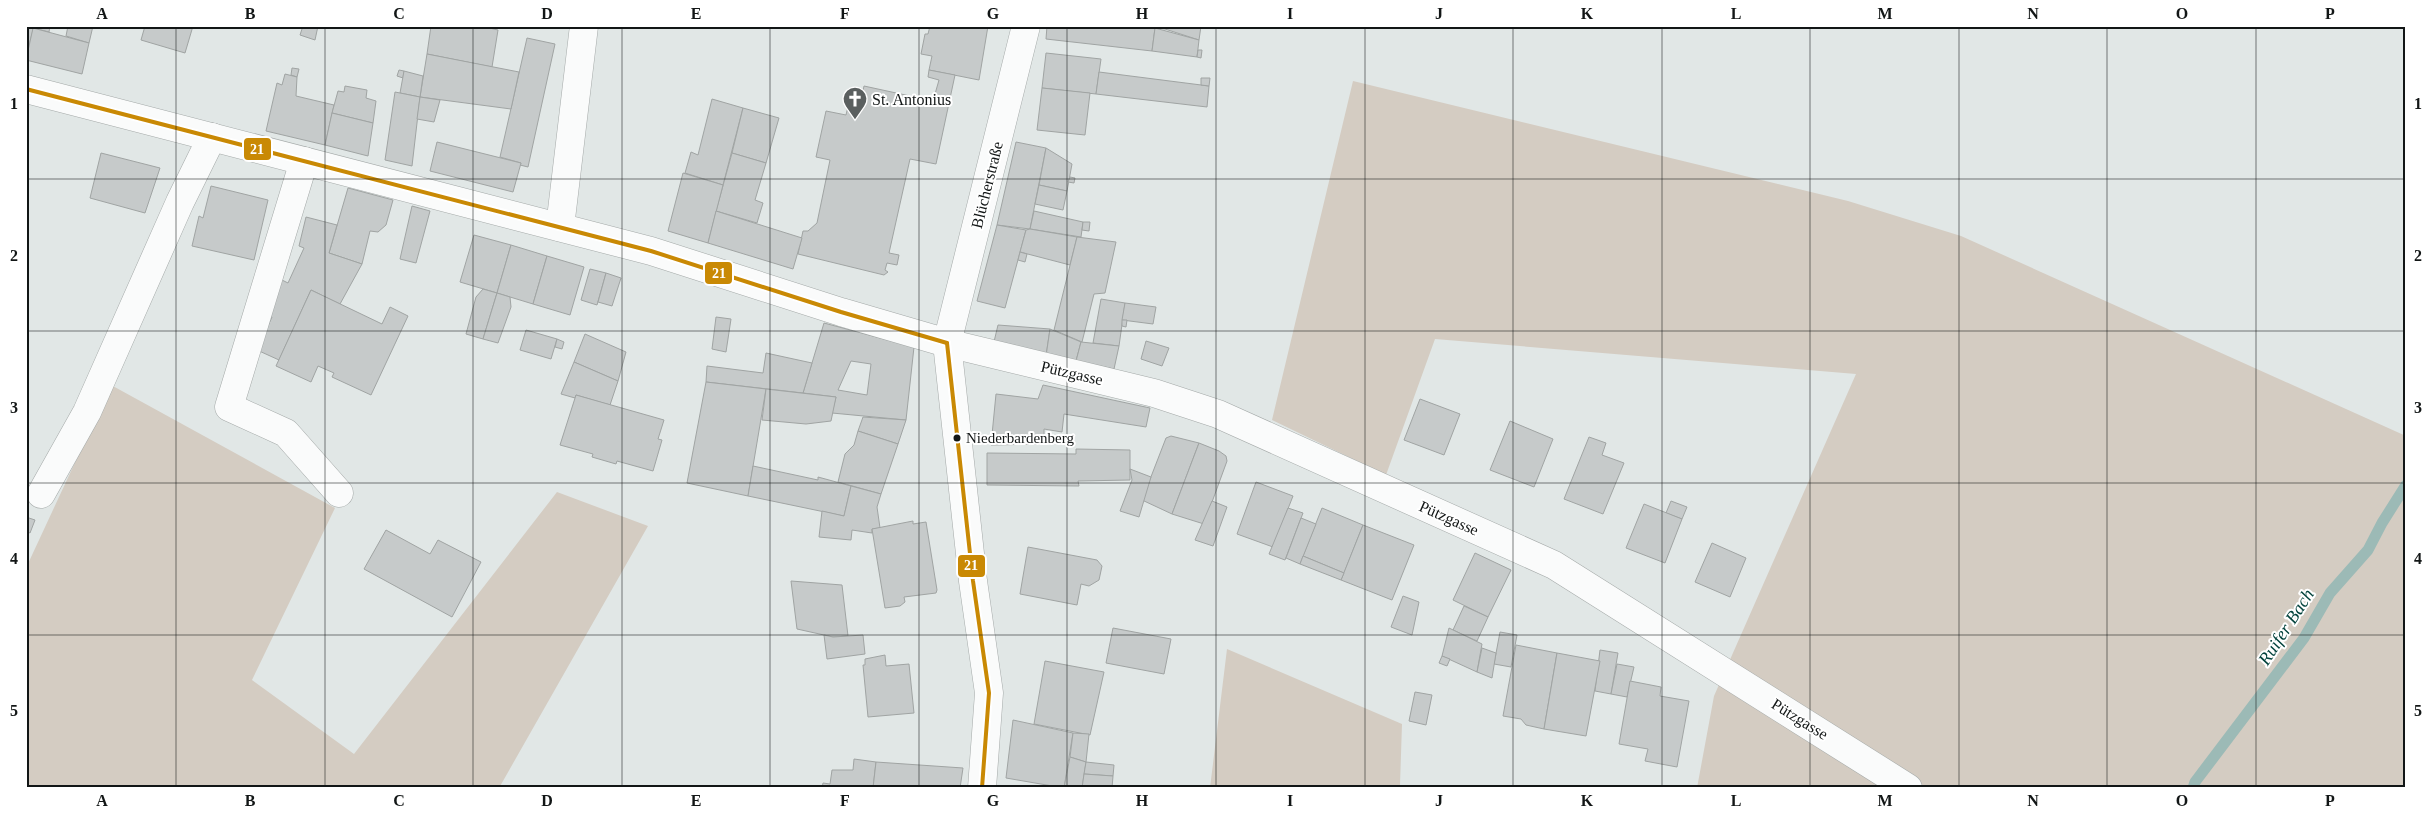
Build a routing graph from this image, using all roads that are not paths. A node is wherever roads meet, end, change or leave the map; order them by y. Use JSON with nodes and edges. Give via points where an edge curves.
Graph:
{"nodes":[{"id":1,"x":584,"y":26,"type":"edge"},
{"id":2,"x":1026,"y":26,"type":"edge"},
{"id":3,"x":26,"y":89,"type":"edge"},
{"id":4,"x":212,"y":137,"type":"junction"},
{"id":5,"x":304,"y":161,"type":"junction"},
{"id":6,"x":560,"y":227,"type":"junction"},
{"id":7,"x":948,"y":344,"type":"junction"},
{"id":8,"x":339,"y":493,"type":"dead end"},
{"id":9,"x":41,"y":494,"type":"dead end"},
{"id":10,"x":982,"y":788,"type":"edge"},
{"id":11,"x":1908,"y":788,"type":"edge"}],
"edges":[{"from":1,"to":6,"type":"street"},
{"from":2,"to":7,"type":"street","name":"Blücherstraße"},
{"from":3,"to":4,"type":"street","name":"Pützgasse"},
{"from":4,"to":5,"type":"street","name":"Pützgasse"},
{"from":4,"to":9,"type":"street","via":[[87,412]]},
{"from":5,"to":6,"type":"street","name":"Pützgasse"},
{"from":5,"to":8,"type":"street","via":[[229,407],[286,433]]},
{"from":6,"to":7,"type":"street","name":"Pützgasse","via":[[651,251]]},
{"from":7,"to":10,"type":"street","name":"Blücherstraße","via":[[973,581],[989,693]]},
{"from":7,"to":11,"type":"street","name":"Pützgasse","via":[[1154,393],[1218,414],[1554,565]]}]}
